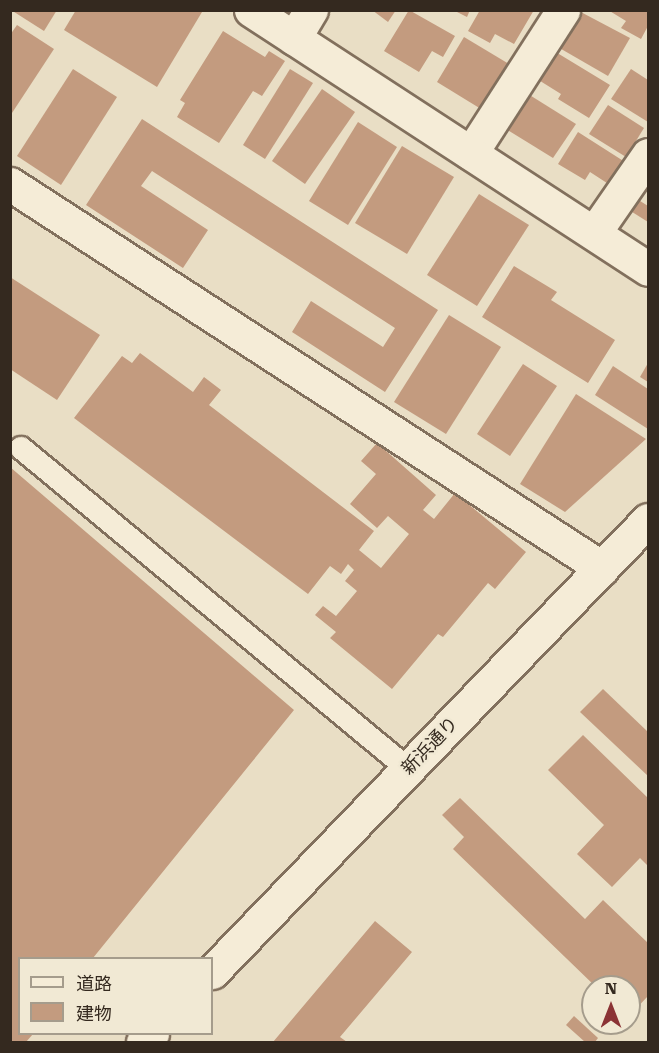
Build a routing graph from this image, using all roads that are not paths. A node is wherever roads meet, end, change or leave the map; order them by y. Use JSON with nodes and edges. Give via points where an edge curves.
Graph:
{"nodes":[{"id":1,"x":251,"y":10,"type":"edge"},
{"id":2,"x":311,"y":10,"type":"edge"},
{"id":3,"x":563,"y":10,"type":"edge"},
{"id":4,"x":294,"y":38,"type":"junction"},
{"id":5,"x":471,"y":153,"type":"junction"},
{"id":6,"x":648,"y":154,"type":"edge"},
{"id":7,"x":10,"y":183,"type":"edge"},
{"id":8,"x":594,"y":233,"type":"junction"},
{"id":9,"x":648,"y":268,"type":"edge"},
{"id":10,"x":21,"y":448,"type":"dead end"},
{"id":11,"x":648,"y":520,"type":"edge"},
{"id":12,"x":602,"y":568,"type":"junction"},
{"id":13,"x":408,"y":768,"type":"junction"},
{"id":14,"x":213,"y":971,"type":"edge"}],
"edges":[{"from":1,"to":4,"type":"street"},
{"from":2,"to":4,"type":"street"},
{"from":3,"to":5,"type":"street"},
{"from":4,"to":5,"type":"street"},
{"from":5,"to":8,"type":"street"},
{"from":6,"to":8,"type":"street"},
{"from":7,"to":12,"type":"street"},
{"from":8,"to":9,"type":"street"},
{"from":10,"to":13,"type":"lane"},
{"from":11,"to":12,"type":"street","name":"新浜通り"},
{"from":12,"to":13,"type":"street","name":"新浜通り"},
{"from":13,"to":14,"type":"street","name":"新浜通り"}]}
